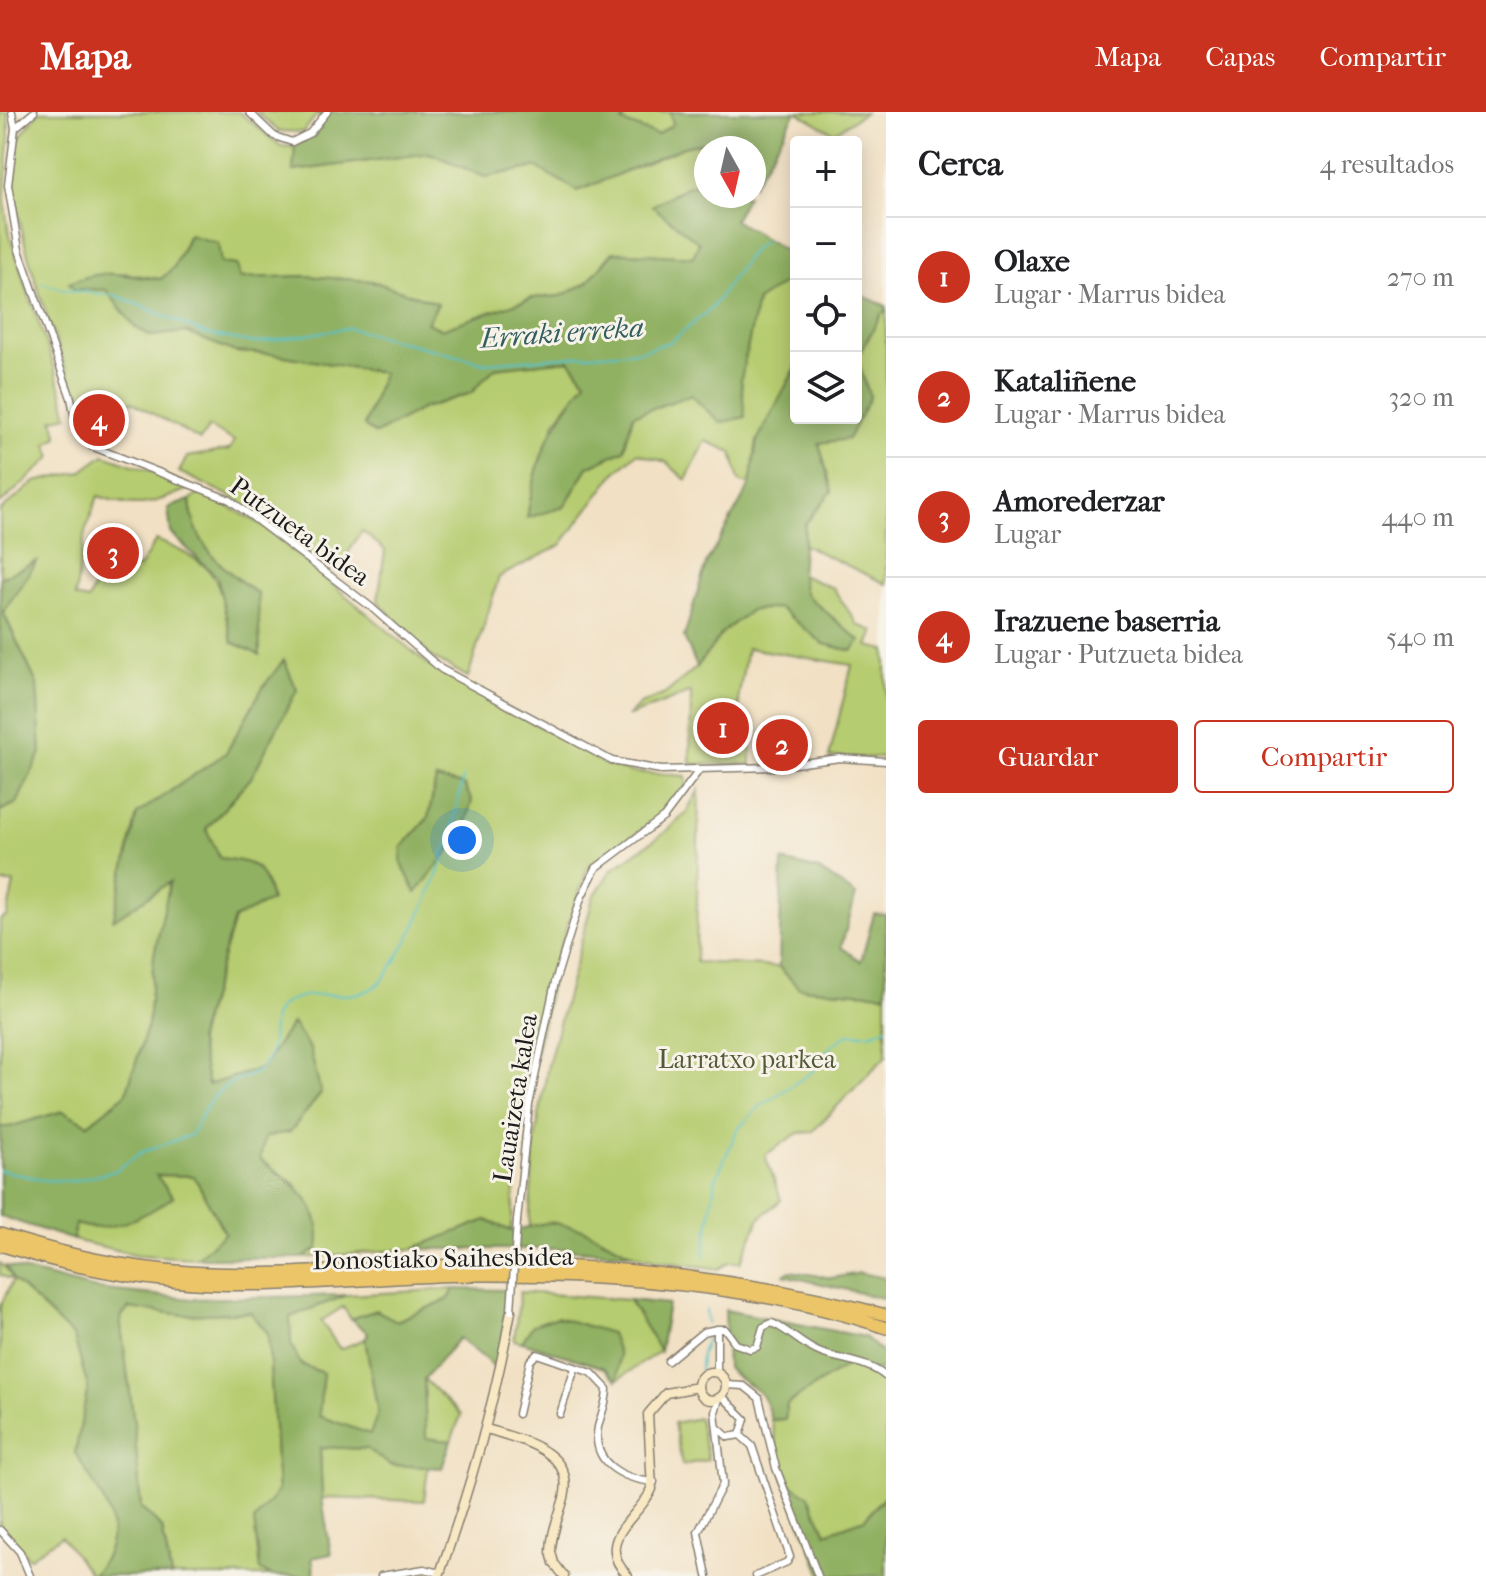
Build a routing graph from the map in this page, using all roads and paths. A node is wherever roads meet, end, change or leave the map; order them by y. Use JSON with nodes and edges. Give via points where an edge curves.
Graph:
{"nodes":[{"id":1,"x":12,"y":112,"type":"edge"},
{"id":2,"x":34,"y":112,"type":"edge"},
{"id":3,"x":249,"y":112,"type":"edge"},
{"id":4,"x":327,"y":112,"type":"edge"},
{"id":5,"x":15,"y":128,"type":"junction"},
{"id":6,"x":886,"y":761,"type":"edge"},
{"id":7,"x":679,"y":769,"type":"junction"},
{"id":8,"x":700,"y":769,"type":"junction"},
{"id":9,"x":692,"y":783,"type":"junction"},
{"id":10,"x":0,"y":1234,"type":"edge"},
{"id":11,"x":0,"y":1245,"type":"edge"},
{"id":12,"x":511,"y":1311,"type":"joint"},
{"id":13,"x":886,"y":1315,"type":"edge"},
{"id":14,"x":886,"y":1328,"type":"edge"},
{"id":15,"x":717,"y":1329,"type":"junction"},
{"id":16,"x":668,"y":1361,"type":"dead end"},
{"id":17,"x":575,"y":1368,"type":"junction"},
{"id":18,"x":717,"y":1373,"type":"junction"},
{"id":19,"x":886,"y":1377,"type":"edge"},
{"id":20,"x":726,"y":1385,"type":"junction"},
{"id":21,"x":698,"y":1387,"type":"junction"},
{"id":22,"x":720,"y":1397,"type":"junction"},
{"id":23,"x":518,"y":1414,"type":"dead end"},
{"id":24,"x":560,"y":1414,"type":"dead end"},
{"id":25,"x":718,"y":1428,"type":"junction"},
{"id":26,"x":487,"y":1429,"type":"junction"},
{"id":27,"x":740,"y":1435,"type":"junction"},
{"id":28,"x":654,"y":1482,"type":"junction"},
{"id":29,"x":0,"y":1530,"type":"edge"},
{"id":30,"x":618,"y":1538,"type":"junction"},
{"id":31,"x":440,"y":1574,"type":"edge"},
{"id":32,"x":30,"y":1576,"type":"edge"},
{"id":33,"x":381,"y":1576,"type":"edge"},
{"id":34,"x":564,"y":1576,"type":"edge"},
{"id":35,"x":625,"y":1576,"type":"edge"},
{"id":36,"x":707,"y":1576,"type":"edge"},
{"id":37,"x":756,"y":1576,"type":"edge"},
{"id":38,"x":818,"y":1576,"type":"edge"}],
"edges":[{"from":1,"to":5,"type":"street","name":"Putzueta bidea"},
{"from":2,"to":5,"type":"street"},
{"from":3,"to":4,"type":"street","via":[[274,136],[292,142],[310,133]]},
{"from":5,"to":7,"type":"street","name":"Putzueta bidea","via":[[8,185],[19,250],[85,441],[230,500],[371,607],[441,669],[612,761]]},
{"from":6,"to":8,"type":"street","name":"Putzueta bidea","via":[[840,758]]},
{"from":7,"to":8,"type":"street","name":"Putzueta bidea"},
{"from":7,"to":9,"type":"street"},
{"from":8,"to":9,"type":"street","name":"Lauaizeta kalea"},
{"from":9,"to":12,"type":"street","name":"Lauaizeta kalea","bridge":true,"via":[[658,823],[596,868],[581,898],[555,982],[529,1105]]},
{"from":10,"to":13,"type":"highway","name":"Donostiako Saihesbidea","via":[[74,1256],[176,1271],[592,1268],[754,1287]]},
{"from":11,"to":14,"type":"highway","name":"Donostiako Saihesbidea","via":[[103,1272],[188,1282],[487,1275],[658,1284],[798,1306]]},
{"from":12,"to":26,"type":"street","name":"Lauaizeta kalea"},
{"from":15,"to":16,"type":"street","via":[[703,1332]]},
{"from":15,"to":18,"type":"street"},
{"from":15,"to":19,"type":"street","via":[[725,1329],[736,1344],[750,1349],[757,1347],[763,1327],[772,1323],[810,1348],[873,1367]]},
{"from":17,"to":23,"type":"street","via":[[537,1354],[530,1361]]},
{"from":17,"to":24,"type":"street"},
{"from":17,"to":28,"type":"street","via":[[599,1377],[607,1389],[597,1433],[604,1462]]},
{"from":18,"to":20,"type":"street"},
{"from":18,"to":21,"type":"street","via":[[704,1375]]},
{"from":20,"to":22,"type":"street"},
{"from":20,"to":38,"type":"street","via":[[744,1386],[759,1398],[776,1468]]},
{"from":21,"to":22,"type":"street","via":[[705,1398]]},
{"from":21,"to":28,"type":"street","via":[[666,1393],[652,1406],[646,1421]]},
{"from":22,"to":25,"type":"street","via":[[715,1412]]},
{"from":22,"to":27,"type":"street","via":[[745,1419]]},
{"from":25,"to":27,"type":"street","via":[[728,1437]]},
{"from":25,"to":36,"type":"street","via":[[721,1493],[698,1532]]},
{"from":26,"to":31,"type":"street","name":"Lauaizeta kalea"},
{"from":26,"to":34,"type":"street","via":[[543,1449],[562,1468],[566,1487],[551,1552]]},
{"from":27,"to":37,"type":"street","via":[[752,1446],[790,1557]]},
{"from":28,"to":30,"type":"street"},
{"from":29,"to":32,"type":"street","via":[[20,1552]]},
{"from":30,"to":35,"type":"street"},
{"from":30,"to":35,"type":"street","via":[[616,1559]]},
{"from":31,"to":33,"type":"street","name":"Lauaizeta kalea","via":[[424,1569]]}]}
